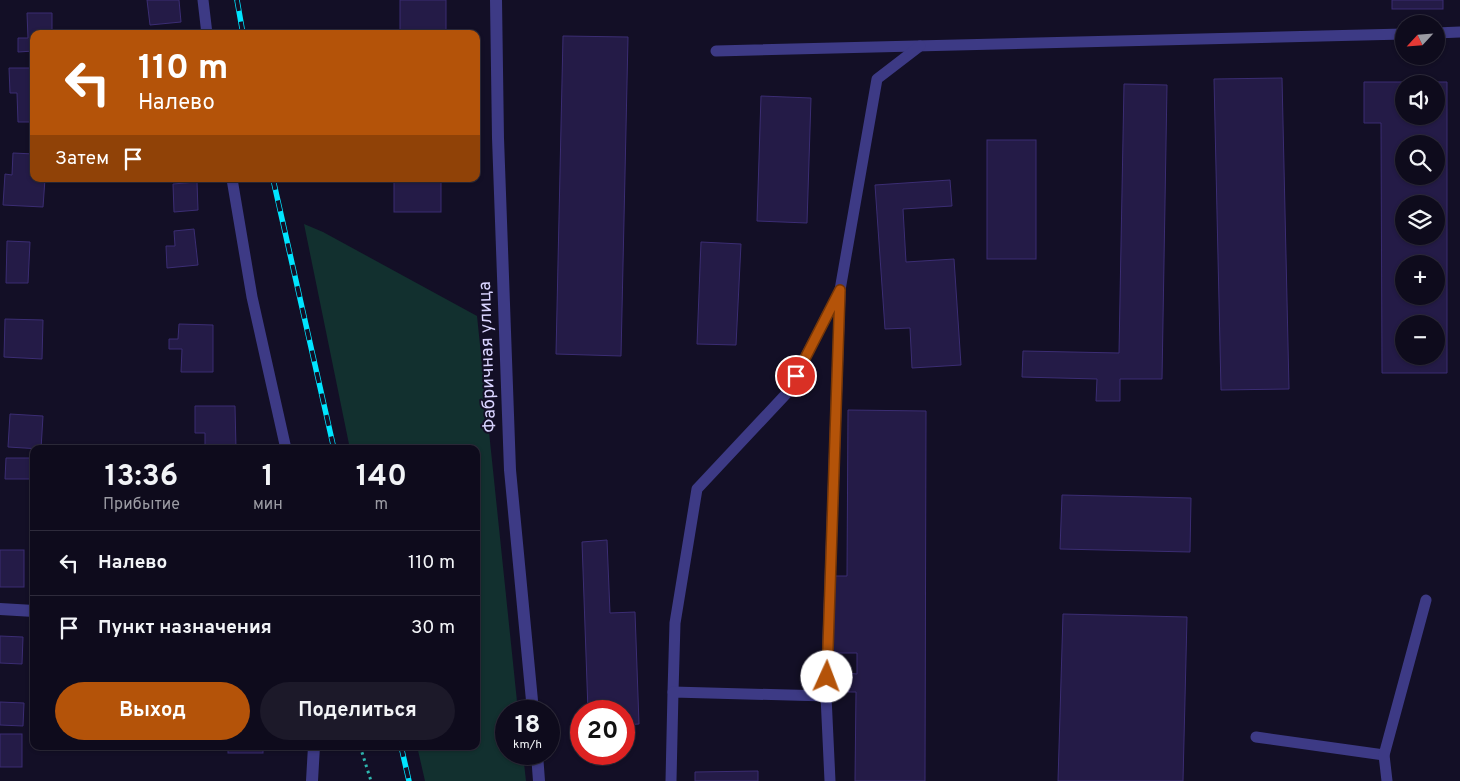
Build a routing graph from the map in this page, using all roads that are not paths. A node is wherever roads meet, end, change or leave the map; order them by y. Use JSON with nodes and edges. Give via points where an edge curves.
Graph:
{"nodes":[{"id":1,"x":203,"y":0,"type":"edge"},
{"id":2,"x":496,"y":0,"type":"edge"},
{"id":3,"x":207,"y":30,"type":"edge"},
{"id":4,"x":1460,"y":32,"type":"edge"},
{"id":5,"x":1445,"y":33,"type":"edge"},
{"id":6,"x":1395,"y":34,"type":"edge"},
{"id":7,"x":920,"y":46,"type":"junction"},
{"id":8,"x":716,"y":51,"type":"dead end"},
{"id":9,"x":233,"y":182,"type":"edge"},
{"id":10,"x":840,"y":290,"type":"junction"},
{"id":11,"x":285,"y":445,"type":"edge"},
{"id":12,"x":1426,"y":600,"type":"dead end"},
{"id":13,"x":0,"y":609,"type":"edge"},
{"id":14,"x":30,"y":611,"type":"edge"},
{"id":15,"x":674,"y":692,"type":"junction"},
{"id":16,"x":826,"y":696,"type":"junction"},
{"id":17,"x":532,"y":700,"type":"edge"},
{"id":18,"x":1256,"y":737,"type":"dead end"},
{"id":19,"x":314,"y":750,"type":"edge"},
{"id":20,"x":1384,"y":755,"type":"junction"},
{"id":21,"x":538,"y":765,"type":"edge"},
{"id":22,"x":312,"y":781,"type":"edge"},
{"id":23,"x":539,"y":781,"type":"edge"},
{"id":24,"x":670,"y":781,"type":"edge"},
{"id":25,"x":830,"y":781,"type":"edge"},
{"id":26,"x":1386,"y":781,"type":"edge"}],
"edges":[{"from":1,"to":3,"type":"lane"},
{"from":2,"to":17,"type":"street","name":"Фабричная улица","via":[[510,470]]},
{"from":4,"to":5,"type":"lane"},
{"from":6,"to":7,"type":"lane"},
{"from":7,"to":8,"type":"lane"},
{"from":7,"to":10,"type":"lane","via":[[877,79]]},
{"from":9,"to":11,"type":"lane","via":[[252,296]]},
{"from":10,"to":15,"type":"lane","via":[[786,393],[697,488],[675,623]]},
{"from":10,"to":16,"type":"lane"},
{"from":12,"to":20,"type":"lane"},
{"from":13,"to":14,"type":"street"},
{"from":15,"to":16,"type":"lane"},
{"from":15,"to":24,"type":"lane"},
{"from":16,"to":25,"type":"lane"},
{"from":18,"to":20,"type":"lane"},
{"from":19,"to":22,"type":"street"},
{"from":20,"to":26,"type":"lane"},
{"from":21,"to":23,"type":"street"}]}
